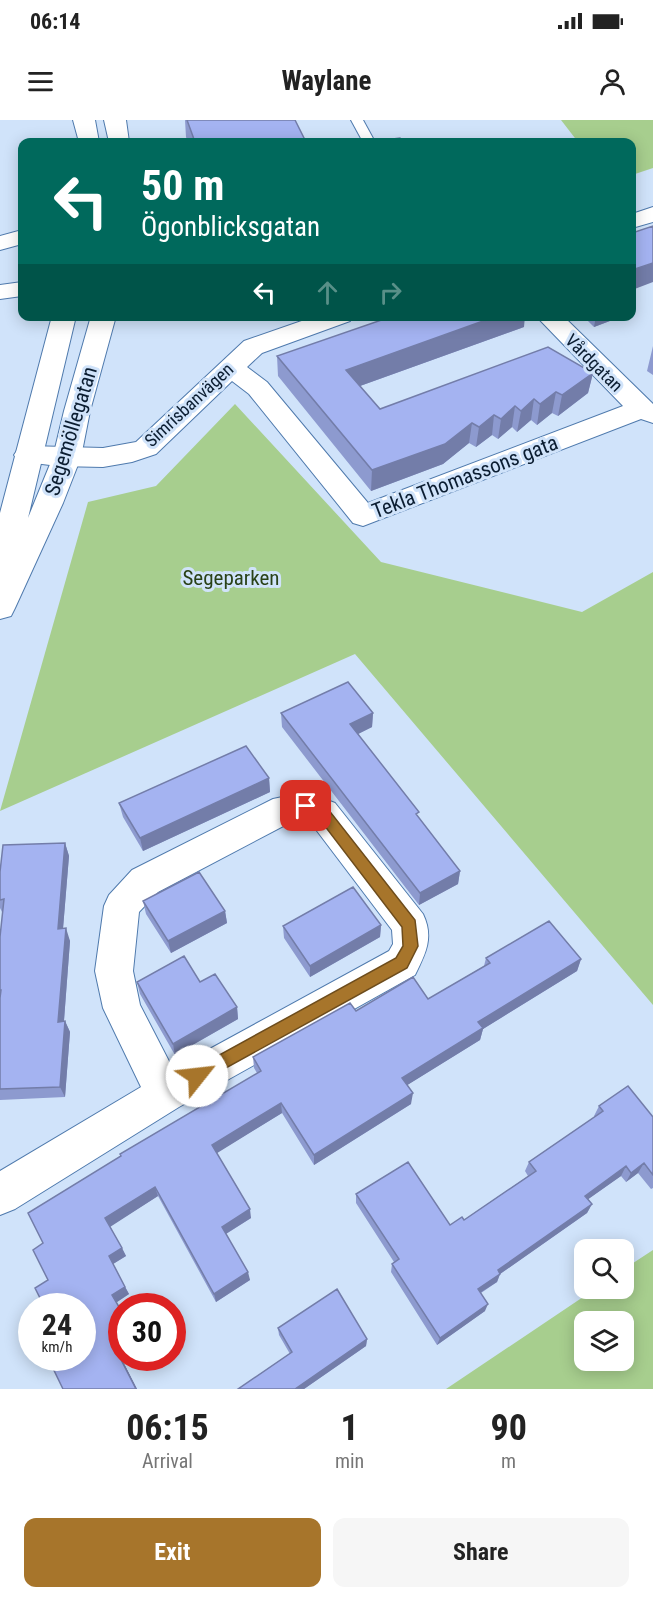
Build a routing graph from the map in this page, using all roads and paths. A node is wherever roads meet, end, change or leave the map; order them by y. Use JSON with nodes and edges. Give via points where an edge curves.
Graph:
{"nodes":[{"id":1,"x":84,"y":120,"type":"edge"},
{"id":2,"x":115,"y":120,"type":"edge"},
{"id":3,"x":357,"y":120,"type":"edge"},
{"id":4,"x":87,"y":138,"type":"edge"},
{"id":5,"x":118,"y":138,"type":"edge"},
{"id":6,"x":367,"y":138,"type":"edge"},
{"id":7,"x":653,"y":214,"type":"edge"},
{"id":8,"x":636,"y":220,"type":"edge"},
{"id":9,"x":18,"y":241,"type":"edge"},
{"id":10,"x":4,"y":255,"type":"edge"},
{"id":11,"x":18,"y":290,"type":"edge"},
{"id":12,"x":0,"y":292,"type":"edge"},
{"id":13,"x":63,"y":321,"type":"edge"},
{"id":14,"x":103,"y":321,"type":"edge"},
{"id":15,"x":326,"y":321,"type":"edge"},
{"id":16,"x":553,"y":321,"type":"edge"},
{"id":17,"x":230,"y":367,"type":"junction"},
{"id":18,"x":647,"y":412,"type":"edge"},
{"id":19,"x":28,"y":455,"type":"junction"},
{"id":20,"x":68,"y":457,"type":"junction"},
{"id":21,"x":0,"y":599,"type":"edge"},
{"id":22,"x":0,"y":608,"type":"edge"},
{"id":23,"x":165,"y":1094,"type":"junction"},
{"id":24,"x":0,"y":1194,"type":"edge"}],
"edges":[{"from":1,"to":4,"type":"main road"},
{"from":2,"to":5,"type":"main road"},
{"from":3,"to":6,"type":"lane"},
{"from":7,"to":8,"type":"main road"},
{"from":9,"to":10,"type":"main road"},
{"from":11,"to":12,"type":"main road"},
{"from":13,"to":19,"type":"main road","name":"Segemöllegatan"},
{"from":14,"to":20,"type":"main road","name":"Segemöllegatan"},
{"from":15,"to":17,"type":"main road","name":"Simrisbanvägen","via":[[262,342]]},
{"from":16,"to":18,"type":"main road","name":"Vårdgatan"},
{"from":17,"to":18,"type":"main road","name":"Tekla Thomassons gata","via":[[258,388],[363,516]]},
{"from":17,"to":20,"type":"main road","name":"Simrisbanvägen","via":[[146,448],[113,457]]},
{"from":19,"to":20,"type":"main road","name":"Simrisbanvägen"},
{"from":19,"to":21,"type":"main road","name":"Segemöllegatan"},
{"from":20,"to":22,"type":"main road","name":"Segemöllegatan"},
{"from":23,"to":23,"type":"main road","via":[[402,963],[411,946],[410,925],[323,813],[306,806],[285,809],[145,881],[122,906],[114,971],[122,1008]]},
{"from":23,"to":24,"type":"main road"}]}
